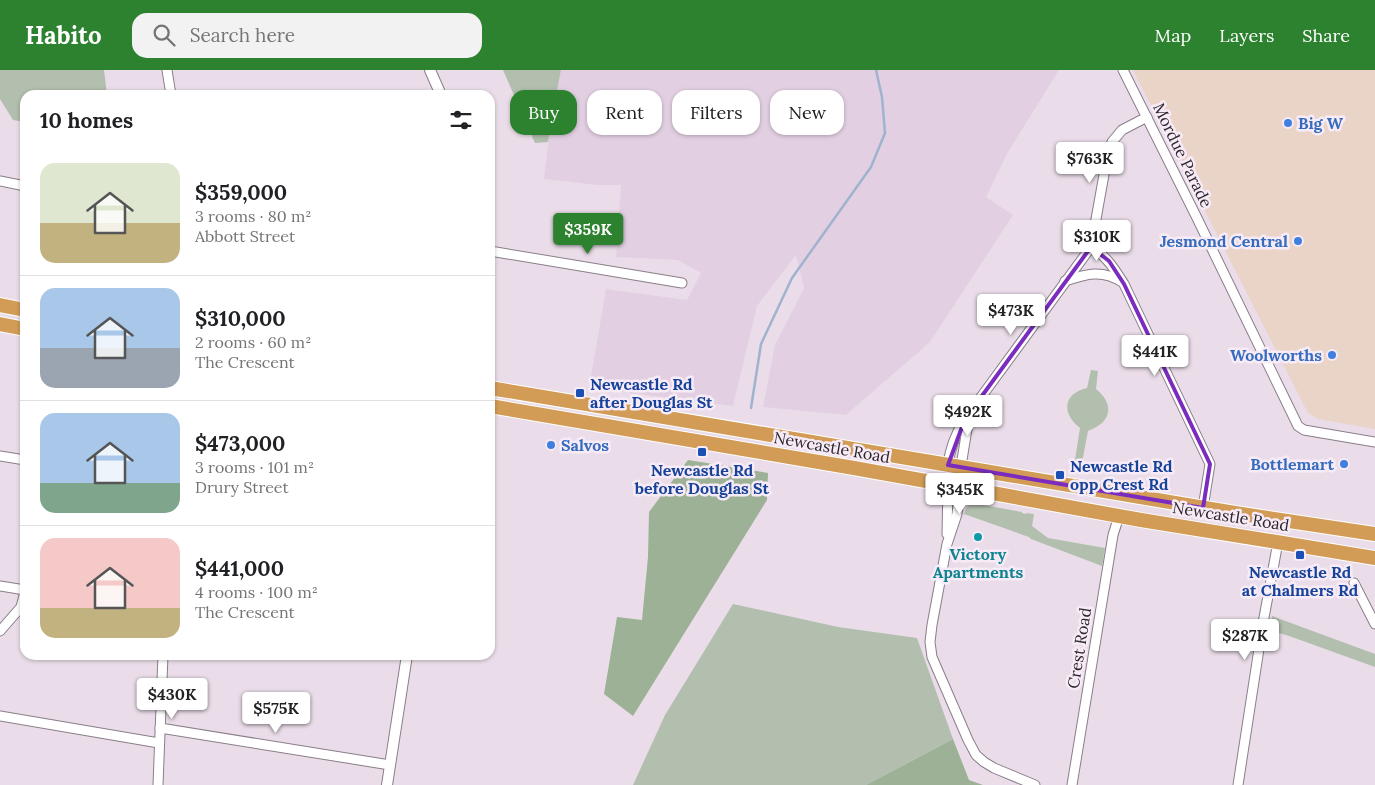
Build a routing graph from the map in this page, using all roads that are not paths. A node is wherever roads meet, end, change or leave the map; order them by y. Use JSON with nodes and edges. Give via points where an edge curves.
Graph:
{"nodes":[{"id":1,"x":167,"y":70,"type":"edge"},
{"id":2,"x":430,"y":70,"type":"edge"},
{"id":3,"x":1123,"y":70,"type":"edge"},
{"id":4,"x":169,"y":90,"type":"edge"},
{"id":5,"x":439,"y":90,"type":"edge"},
{"id":6,"x":1147,"y":117,"type":"junction"},
{"id":7,"x":0,"y":182,"type":"edge"},
{"id":8,"x":20,"y":185,"type":"edge"},
{"id":9,"x":1091,"y":247,"type":"junction"},
{"id":10,"x":495,"y":252,"type":"edge"},
{"id":11,"x":1065,"y":282,"type":"junction"},
{"id":12,"x":682,"y":283,"type":"dead end"},
{"id":13,"x":1124,"y":284,"type":"junction"},
{"id":14,"x":0,"y":305,"type":"edge"},
{"id":15,"x":20,"y":309,"type":"edge"},
{"id":16,"x":0,"y":324,"type":"edge"},
{"id":17,"x":20,"y":328,"type":"edge"},
{"id":18,"x":495,"y":389,"type":"edge"},
{"id":19,"x":495,"y":407,"type":"edge"},
{"id":20,"x":1375,"y":442,"type":"edge"},
{"id":21,"x":0,"y":456,"type":"edge"},
{"id":22,"x":20,"y":459,"type":"edge"},
{"id":23,"x":955,"y":466,"type":"junction"},
{"id":24,"x":954,"y":486,"type":"junction"},
{"id":25,"x":1203,"y":508,"type":"junction"},
{"id":26,"x":1119,"y":516,"type":"junction"},
{"id":27,"x":1375,"y":534,"type":"edge"},
{"id":28,"x":1278,"y":542,"type":"junction"},
{"id":29,"x":1375,"y":558,"type":"edge"},
{"id":30,"x":1354,"y":583,"type":"dead end"},
{"id":31,"x":0,"y":586,"type":"edge"},
{"id":32,"x":20,"y":590,"type":"edge"},
{"id":33,"x":20,"y":608,"type":"edge"},
{"id":34,"x":1375,"y":624,"type":"edge"},
{"id":35,"x":0,"y":631,"type":"edge"},
{"id":36,"x":163,"y":660,"type":"edge"},
{"id":37,"x":406,"y":660,"type":"edge"},
{"id":38,"x":0,"y":716,"type":"edge"},
{"id":39,"x":160,"y":728,"type":"junction"},
{"id":40,"x":159,"y":743,"type":"junction"},
{"id":41,"x":390,"y":765,"type":"junction"},
{"id":42,"x":158,"y":785,"type":"edge"},
{"id":43,"x":387,"y":785,"type":"edge"},
{"id":44,"x":1035,"y":785,"type":"edge"},
{"id":45,"x":1072,"y":785,"type":"edge"},
{"id":46,"x":1238,"y":785,"type":"edge"}],
"edges":[{"from":1,"to":4,"type":"street"},
{"from":2,"to":5,"type":"street"},
{"from":3,"to":6,"type":"street","name":"Mordue Parade"},
{"from":6,"to":9,"type":"street","via":[[1122,130],[1112,142]]},
{"from":6,"to":20,"type":"street","name":"Mordue Parade","via":[[1298,426],[1304,430]]},
{"from":7,"to":8,"type":"street"},
{"from":9,"to":11,"type":"street"},
{"from":9,"to":13,"type":"street","via":[[1108,261]]},
{"from":10,"to":12,"type":"street"},
{"from":11,"to":13,"type":"street","via":[[1082,275],[1103,274]]},
{"from":11,"to":23,"type":"street","via":[[976,404],[962,457]]},
{"from":13,"to":25,"type":"street","via":[[1210,464]]},
{"from":14,"to":15,"type":"highway"},
{"from":16,"to":17,"type":"highway"},
{"from":18,"to":23,"type":"highway","name":"Newcastle Road"},
{"from":19,"to":24,"type":"highway","name":"Newcastle Road"},
{"from":21,"to":22,"type":"street"},
{"from":23,"to":24,"type":"highway"},
{"from":23,"to":25,"type":"highway","name":"Newcastle Road"},
{"from":24,"to":26,"type":"highway","name":"Newcastle Road"},
{"from":24,"to":44,"type":"street","via":[[932,625],[932,656],[976,755],[994,768]]},
{"from":25,"to":27,"type":"highway","name":"Newcastle Road"},
{"from":26,"to":28,"type":"highway","name":"Newcastle Road"},
{"from":26,"to":45,"type":"street","name":"Crest Road","via":[[1113,535]]},
{"from":28,"to":29,"type":"highway","name":"Newcastle Road"},
{"from":28,"to":46,"type":"street"},
{"from":30,"to":34,"type":"street"},
{"from":31,"to":32,"type":"street"},
{"from":33,"to":35,"type":"street"},
{"from":36,"to":39,"type":"street"},
{"from":37,"to":41,"type":"street"},
{"from":38,"to":40,"type":"street"},
{"from":39,"to":40,"type":"street"},
{"from":39,"to":41,"type":"street"},
{"from":40,"to":42,"type":"street"},
{"from":41,"to":43,"type":"street"}]}
